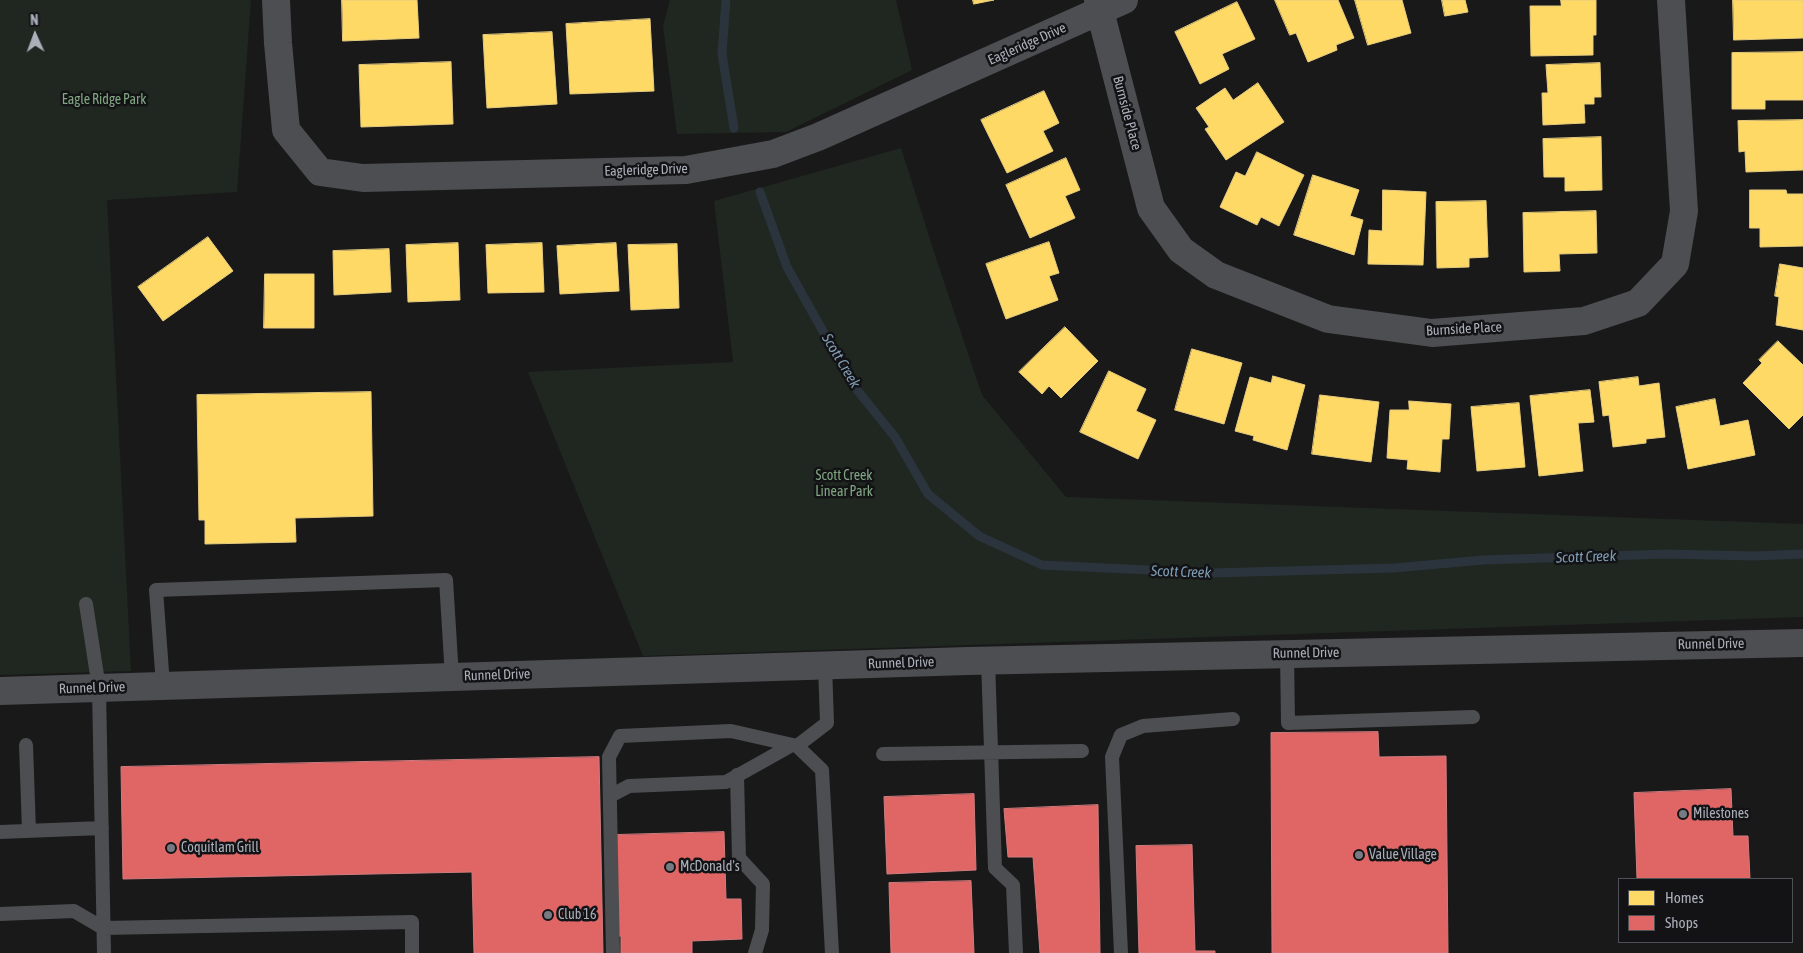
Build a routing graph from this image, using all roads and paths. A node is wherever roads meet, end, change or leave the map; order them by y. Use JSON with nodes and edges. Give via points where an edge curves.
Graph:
{"nodes":[{"id":1,"x":276,"y":0,"type":"edge"},
{"id":2,"x":1671,"y":0,"type":"edge"},
{"id":3,"x":1107,"y":4,"type":"edge"},
{"id":4,"x":86,"y":604,"type":"dead end"},
{"id":5,"x":1803,"y":642,"type":"edge"},
{"id":6,"x":1287,"y":654,"type":"junction"},
{"id":7,"x":988,"y":660,"type":"junction"},
{"id":8,"x":825,"y":665,"type":"junction"},
{"id":9,"x":452,"y":677,"type":"junction"},
{"id":10,"x":163,"y":685,"type":"junction"},
{"id":11,"x":99,"y":688,"type":"junction"},
{"id":12,"x":0,"y":691,"type":"edge"},
{"id":13,"x":1473,"y":717,"type":"dead end"},
{"id":14,"x":1233,"y":719,"type":"dead end"},
{"id":15,"x":26,"y":745,"type":"dead end"},
{"id":16,"x":794,"y":745,"type":"junction"},
{"id":17,"x":1082,"y":751,"type":"dead end"},
{"id":18,"x":992,"y":752,"type":"junction"},
{"id":19,"x":883,"y":754,"type":"dead end"},
{"id":20,"x":737,"y":775,"type":"junction"},
{"id":21,"x":610,"y":796,"type":"junction"},
{"id":22,"x":102,"y":828,"type":"junction"},
{"id":23,"x":29,"y":831,"type":"junction"},
{"id":24,"x":0,"y":832,"type":"edge"},
{"id":25,"x":0,"y":914,"type":"edge"},
{"id":26,"x":103,"y":928,"type":"junction"},
{"id":27,"x":104,"y":953,"type":"edge"},
{"id":28,"x":412,"y":953,"type":"edge"},
{"id":29,"x":613,"y":953,"type":"edge"},
{"id":30,"x":755,"y":953,"type":"edge"},
{"id":31,"x":832,"y":953,"type":"edge"},
{"id":32,"x":1016,"y":953,"type":"edge"},
{"id":33,"x":1121,"y":953,"type":"edge"}],
"edges":[{"from":1,"to":3,"type":"street","name":"Eagleridge Drive","via":[[286,130],[320,172],[363,178],[686,170],[773,154],[818,137]]},
{"from":2,"to":3,"type":"street","name":"Burnside Place","via":[[1684,211],[1675,264],[1638,303],[1584,321],[1432,333],[1328,319],[1216,276],[1181,250],[1151,208]]},
{"from":4,"to":11,"type":"lane"},
{"from":5,"to":6,"type":"street","name":"Runnel Drive"},
{"from":6,"to":7,"type":"street","name":"Runnel Drive"},
{"from":6,"to":13,"type":"lane","via":[[1288,723]]},
{"from":7,"to":8,"type":"street","name":"Runnel Drive"},
{"from":7,"to":18,"type":"lane"},
{"from":8,"to":9,"type":"street","name":"Runnel Drive"},
{"from":8,"to":16,"type":"lane","via":[[827,722]]},
{"from":9,"to":10,"type":"street","name":"Runnel Drive"},
{"from":9,"to":10,"type":"lane","via":[[446,580],[156,590]]},
{"from":10,"to":11,"type":"street","name":"Runnel Drive"},
{"from":11,"to":12,"type":"street","name":"Runnel Drive"},
{"from":11,"to":22,"type":"lane"},
{"from":14,"to":33,"type":"lane","via":[[1143,726],[1121,735],[1112,757]]},
{"from":15,"to":23,"type":"lane"},
{"from":16,"to":20,"type":"lane"},
{"from":16,"to":21,"type":"lane","via":[[731,731],[620,736],[609,757]]},
{"from":16,"to":31,"type":"lane","via":[[822,770]]},
{"from":17,"to":18,"type":"lane"},
{"from":18,"to":19,"type":"lane"},
{"from":18,"to":32,"type":"lane","via":[[995,868],[1013,886]]},
{"from":20,"to":21,"type":"lane","via":[[726,782],[629,786]]},
{"from":20,"to":30,"type":"lane","via":[[739,858],[763,884],[762,930]]},
{"from":21,"to":29,"type":"lane"},
{"from":22,"to":23,"type":"lane"},
{"from":22,"to":26,"type":"lane"},
{"from":23,"to":24,"type":"lane"},
{"from":25,"to":26,"type":"lane","via":[[74,911]]},
{"from":26,"to":27,"type":"lane"},
{"from":26,"to":28,"type":"lane","via":[[412,922]]}]}
